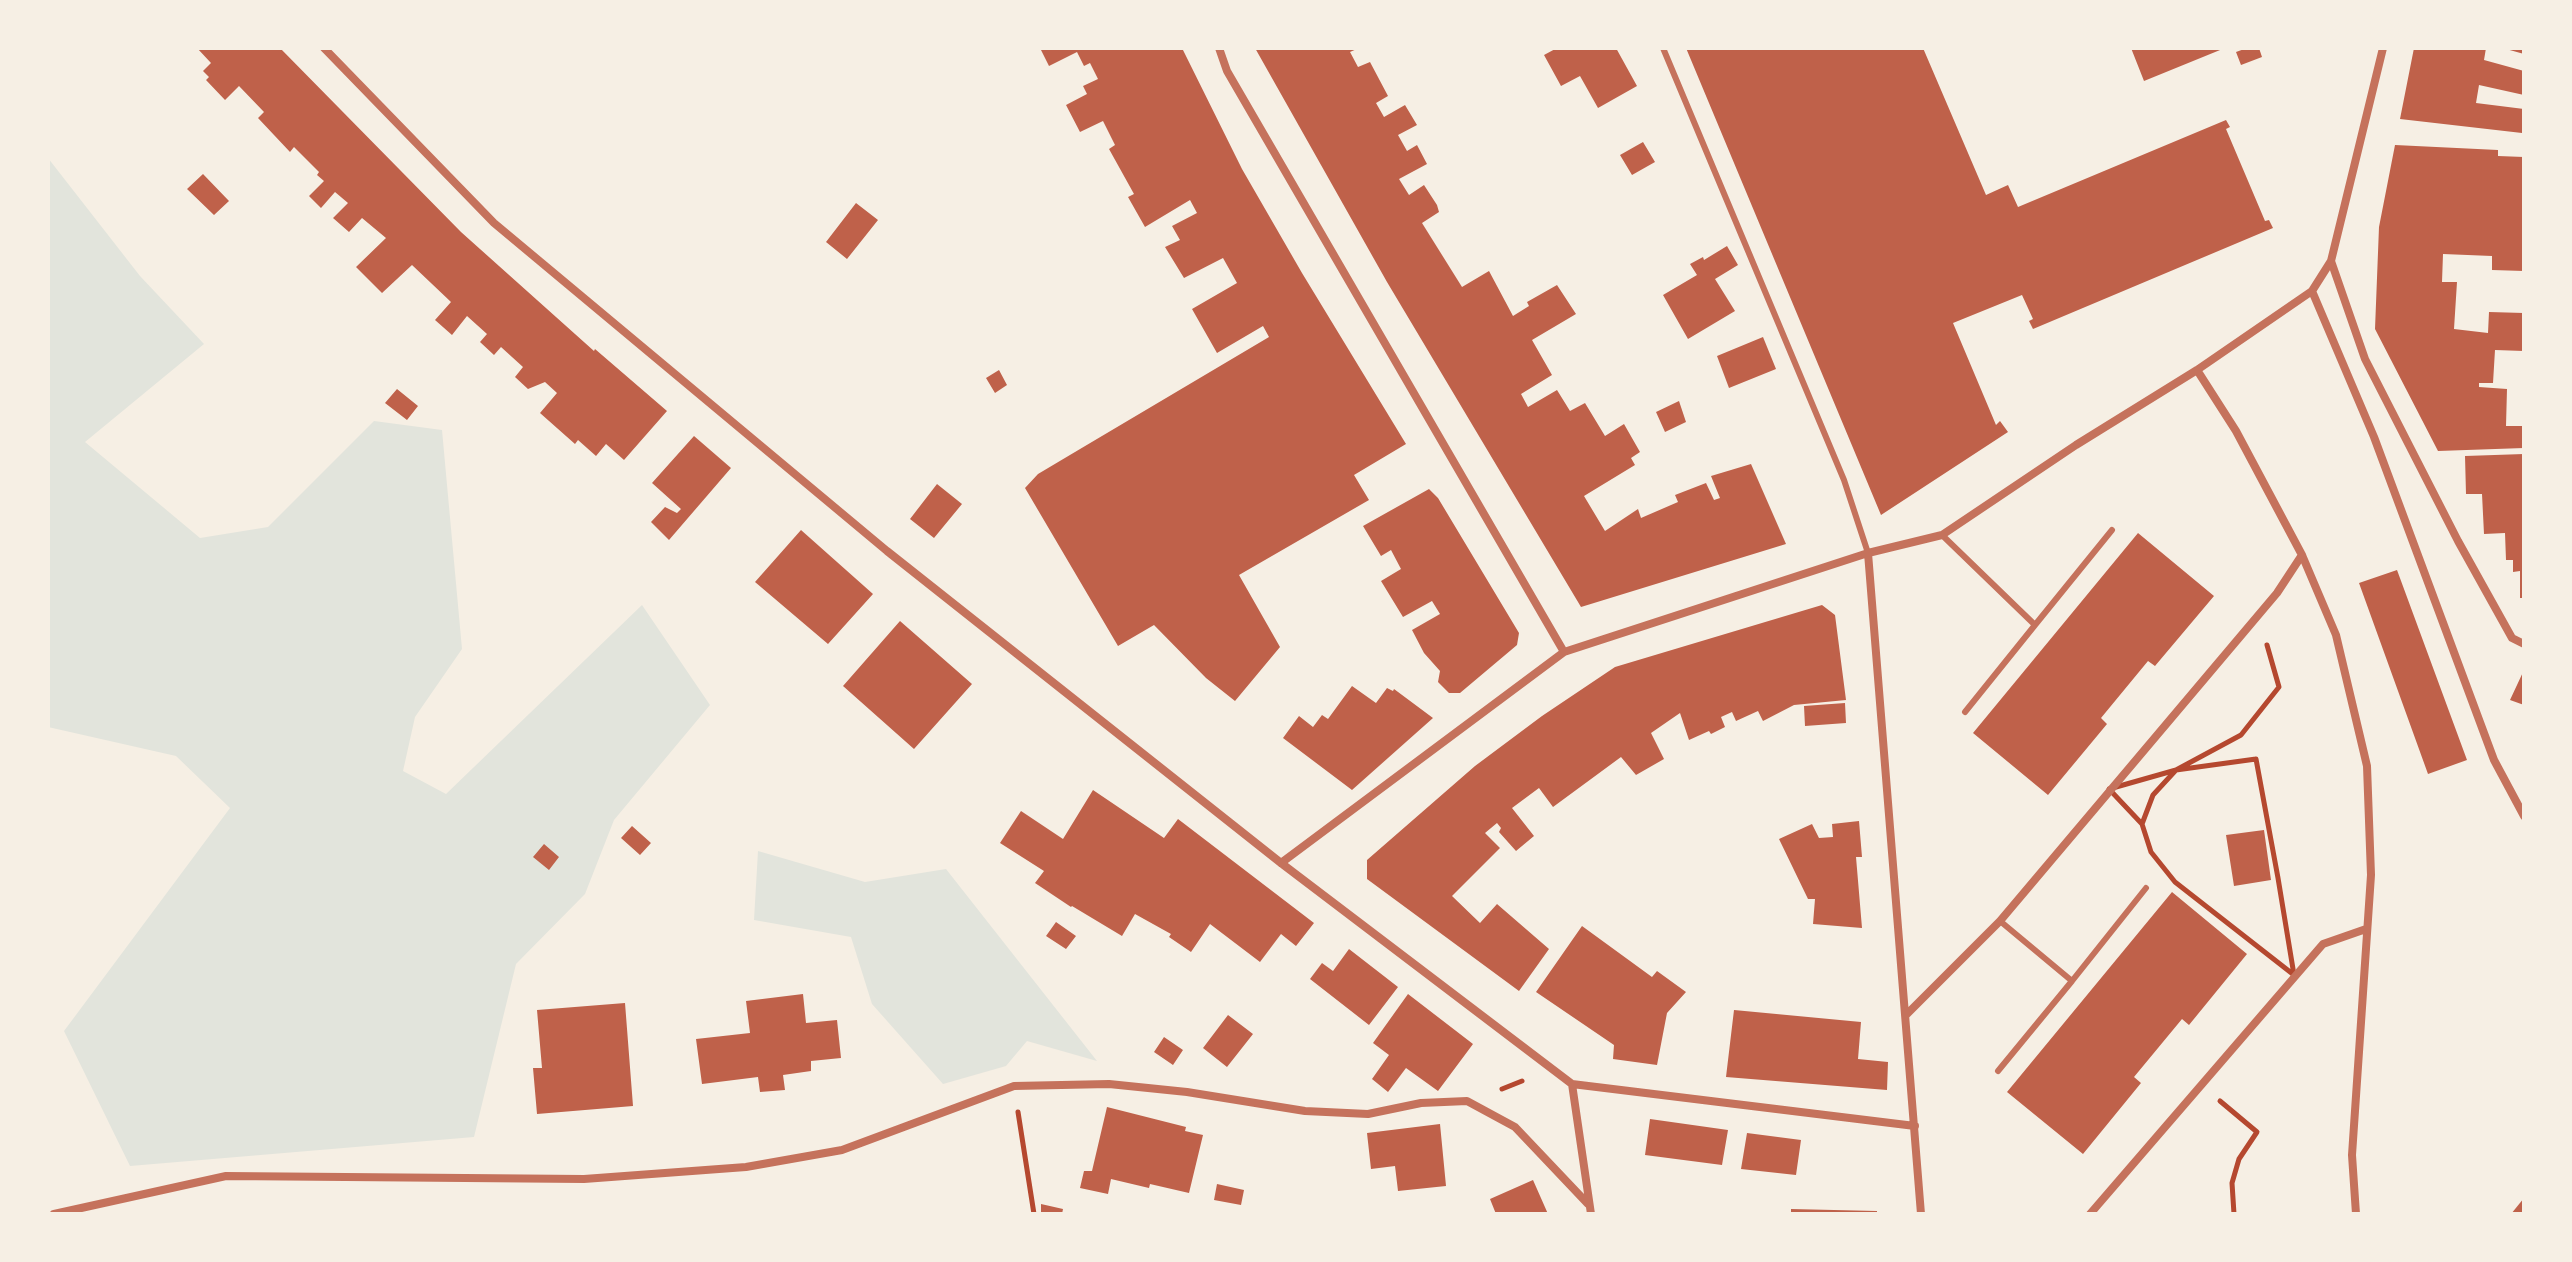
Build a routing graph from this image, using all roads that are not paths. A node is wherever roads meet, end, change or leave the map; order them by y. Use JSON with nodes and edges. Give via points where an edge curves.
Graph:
{"nodes":[{"id":1,"x":324,"y":48,"type":"edge"},
{"id":2,"x":1219,"y":48,"type":"edge"},
{"id":3,"x":1663,"y":48,"type":"edge"},
{"id":4,"x":2383,"y":48,"type":"edge"},
{"id":5,"x":2331,"y":261,"type":"junction"},
{"id":6,"x":2312,"y":291,"type":"junction"},
{"id":7,"x":2197,"y":370,"type":"junction"},
{"id":8,"x":2112,"y":530,"type":"dead end"},
{"id":9,"x":1942,"y":535,"type":"junction"},
{"id":10,"x":1868,"y":553,"type":"junction"},
{"id":11,"x":2302,"y":555,"type":"junction"},
{"id":12,"x":2035,"y":625,"type":"junction"},
{"id":13,"x":2524,"y":644,"type":"edge"},
{"id":14,"x":1564,"y":652,"type":"junction"},
{"id":15,"x":1965,"y":712,"type":"dead end"},
{"id":16,"x":2524,"y":816,"type":"edge"},
{"id":17,"x":1281,"y":863,"type":"junction"},
{"id":18,"x":2146,"y":888,"type":"dead end"},
{"id":19,"x":2000,"y":921,"type":"junction"},
{"id":20,"x":2366,"y":929,"type":"junction"},
{"id":21,"x":2072,"y":981,"type":"junction"},
{"id":22,"x":1906,"y":1015,"type":"junction"},
{"id":23,"x":1998,"y":1071,"type":"dead end"},
{"id":24,"x":1572,"y":1084,"type":"junction"},
{"id":25,"x":1915,"y":1126,"type":"junction"},
{"id":26,"x":1588,"y":1204,"type":"junction"},
{"id":27,"x":1923,"y":1213,"type":"edge"},
{"id":28,"x":54,"y":1214,"type":"edge"},
{"id":29,"x":1591,"y":1214,"type":"edge"},
{"id":30,"x":2090,"y":1214,"type":"edge"},
{"id":31,"x":2356,"y":1214,"type":"edge"}],
"edges":[{"from":1,"to":17,"type":"street","via":[[494,223],[887,551]]},
{"from":2,"to":14,"type":"street","via":[[1227,71]]},
{"from":3,"to":10,"type":"lane","via":[[1838,465]]},
{"from":4,"to":5,"type":"street"},
{"from":5,"to":6,"type":"street"},
{"from":5,"to":13,"type":"street","via":[[2365,359],[2512,638]]},
{"from":6,"to":7,"type":"street"},
{"from":6,"to":16,"type":"street","via":[[2374,437],[2494,760]]},
{"from":7,"to":9,"type":"street"},
{"from":7,"to":11,"type":"street"},
{"from":8,"to":12,"type":"lane"},
{"from":9,"to":10,"type":"street"},
{"from":9,"to":12,"type":"lane"},
{"from":10,"to":14,"type":"street"},
{"from":10,"to":22,"type":"street"},
{"from":11,"to":19,"type":"street","via":[[2277,593]]},
{"from":11,"to":20,"type":"street","via":[[2336,635],[2367,766],[2371,875]]},
{"from":12,"to":15,"type":"lane"},
{"from":14,"to":17,"type":"street"},
{"from":17,"to":24,"type":"street"},
{"from":18,"to":21,"type":"lane"},
{"from":19,"to":21,"type":"lane"},
{"from":19,"to":22,"type":"street"},
{"from":20,"to":30,"type":"street","via":[[2323,944]]},
{"from":20,"to":31,"type":"street","via":[[2352,1155]]},
{"from":21,"to":23,"type":"lane"},
{"from":22,"to":25,"type":"street"},
{"from":24,"to":25,"type":"street"},
{"from":24,"to":26,"type":"street"},
{"from":25,"to":27,"type":"street"},
{"from":26,"to":28,"type":"street","via":[[1515,1127],[1467,1101],[1421,1103],[1368,1114],[1305,1111],[1109,1084],[1014,1086],[842,1150],[746,1167],[584,1179],[226,1176]]},
{"from":26,"to":29,"type":"street"}]}
